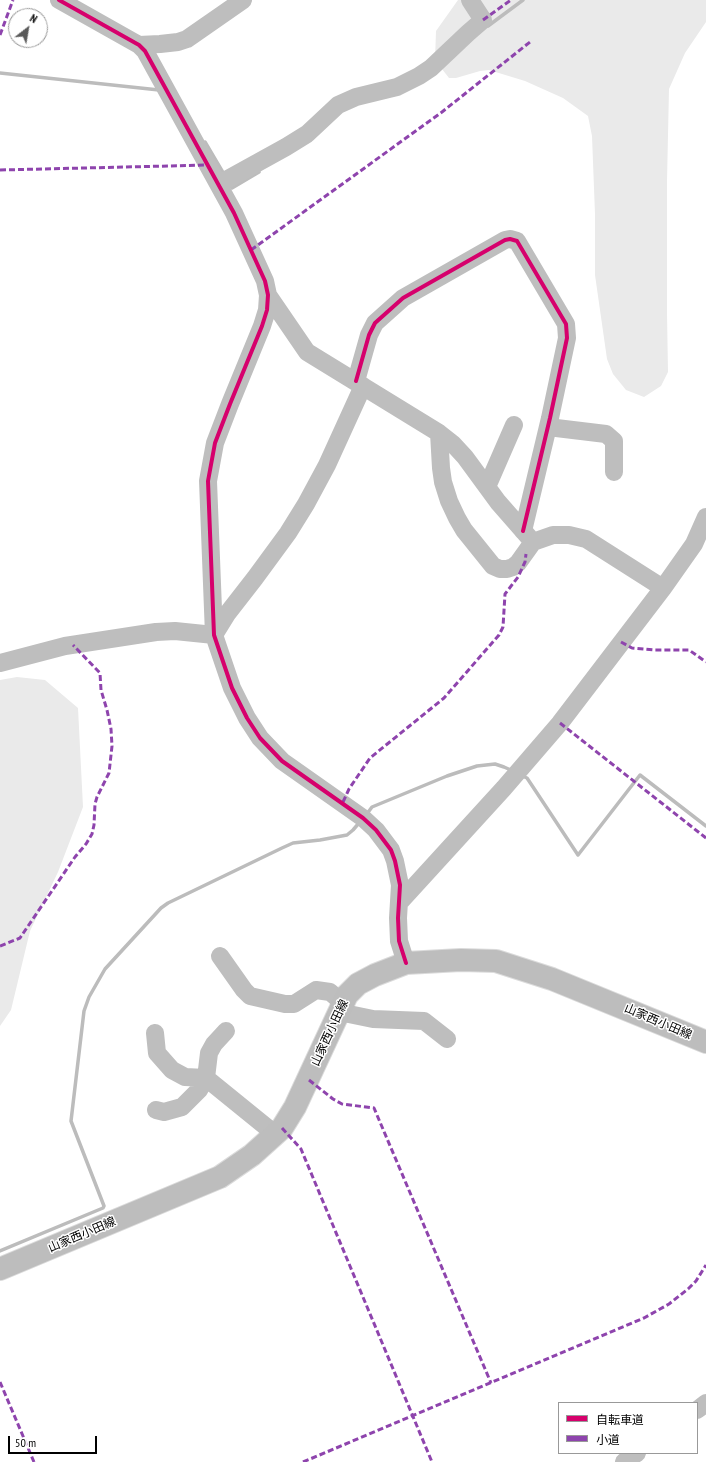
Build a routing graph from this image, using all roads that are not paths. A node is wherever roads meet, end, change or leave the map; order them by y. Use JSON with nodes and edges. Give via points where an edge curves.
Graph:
{"nodes":[{"id":1,"x":59,"y":0,"type":"edge"},
{"id":2,"x":243,"y":0,"type":"edge"},
{"id":3,"x":470,"y":0,"type":"edge"},
{"id":4,"x":140,"y":45,"type":"junction"},
{"id":5,"x":219,"y":184,"type":"junction"},
{"id":6,"x":268,"y":295,"type":"junction"},
{"id":7,"x":360,"y":384,"type":"junction"},
{"id":8,"x":514,"y":425,"type":"dead end"},
{"id":9,"x":548,"y":427,"type":"junction"},
{"id":10,"x":439,"y":433,"type":"junction"},
{"id":11,"x":614,"y":472,"type":"dead end"},
{"id":12,"x":487,"y":487,"type":"junction"},
{"id":13,"x":706,"y":517,"type":"edge"},
{"id":14,"x":528,"y":536,"type":"junction"},
{"id":15,"x":699,"y":549,"type":"edge"},
{"id":16,"x":663,"y":588,"type":"junction"},
{"id":17,"x":214,"y":635,"type":"junction"},
{"id":18,"x":0,"y":663,"type":"edge"},
{"id":19,"x":399,"y":903,"type":"junction"},
{"id":20,"x":220,"y":956,"type":"dead end"},
{"id":21,"x":406,"y":963,"type":"junction"},
{"id":22,"x":341,"y":1008,"type":"junction"},
{"id":23,"x":226,"y":1031,"type":"dead end"},
{"id":24,"x":155,"y":1033,"type":"dead end"},
{"id":25,"x":448,"y":1039,"type":"dead end"},
{"id":26,"x":706,"y":1042,"type":"edge"},
{"id":27,"x":206,"y":1078,"type":"junction"},
{"id":28,"x":156,"y":1110,"type":"dead end"},
{"id":29,"x":275,"y":1134,"type":"junction"},
{"id":30,"x":0,"y":1269,"type":"edge"},
{"id":31,"x":706,"y":1403,"type":"edge"},
{"id":32,"x":698,"y":1409,"type":"edge"},
{"id":33,"x":636,"y":1454,"type":"edge"},
{"id":34,"x":624,"y":1462,"type":"edge"}],
"edges":[{"from":1,"to":4,"type":"street"},
{"from":2,"to":4,"type":"street","via":[[187,39]]},
{"from":3,"to":5,"type":"street","via":[[483,20],[432,68],[397,88],[356,97],[338,105],[307,134]]},
{"from":4,"to":5,"type":"street"},
{"from":5,"to":6,"type":"street","via":[[251,250]]},
{"from":6,"to":7,"type":"street","via":[[307,352]]},
{"from":6,"to":17,"type":"street","via":[[262,326],[215,443],[208,481]]},
{"from":7,"to":9,"type":"street","via":[[369,336],[375,323],[403,298],[504,240],[510,239],[517,241],[566,324],[567,338]]},
{"from":7,"to":10,"type":"street"},
{"from":7,"to":17,"type":"street","via":[[327,465],[306,504]]},
{"from":8,"to":12,"type":"street"},
{"from":9,"to":11,"type":"street","via":[[606,434],[614,441]]},
{"from":9,"to":14,"type":"street"},
{"from":10,"to":12,"type":"street","via":[[464,456]]},
{"from":10,"to":14,"type":"street","via":[[443,482],[449,501],[464,530],[493,566],[506,569],[518,563]]},
{"from":12,"to":14,"type":"street"},
{"from":13,"to":15,"type":"street"},
{"from":14,"to":16,"type":"street","via":[[570,535],[586,538]]},
{"from":15,"to":16,"type":"street"},
{"from":16,"to":19,"type":"street","via":[[560,723]]},
{"from":17,"to":18,"type":"street","via":[[156,632],[65,646]]},
{"from":17,"to":19,"type":"street","via":[[232,688],[260,738],[282,761],[363,818],[386,842],[398,873]]},
{"from":19,"to":21,"type":"street","via":[[399,942]]},
{"from":20,"to":22,"type":"street","via":[[250,996],[294,1004],[316,990],[330,992]]},
{"from":21,"to":22,"type":"main road","name":"山家西小田線","via":[[358,984],[347,996]]},
{"from":21,"to":26,"type":"main road","name":"山家西小田線","via":[[496,961],[565,984]]},
{"from":22,"to":25,"type":"street","via":[[373,1019],[424,1021]]},
{"from":22,"to":29,"type":"main road","name":"山家西小田線","via":[[296,1107]]},
{"from":23,"to":27,"type":"street","via":[[209,1053]]},
{"from":24,"to":27,"type":"street","via":[[157,1053],[172,1070],[185,1077]]},
{"from":27,"to":28,"type":"street","via":[[199,1090],[182,1107],[164,1112]]},
{"from":27,"to":29,"type":"street"},
{"from":29,"to":30,"type":"main road","name":"山家西小田線","via":[[252,1155],[220,1177]]},
{"from":31,"to":32,"type":"street"},
{"from":33,"to":34,"type":"street"}]}
